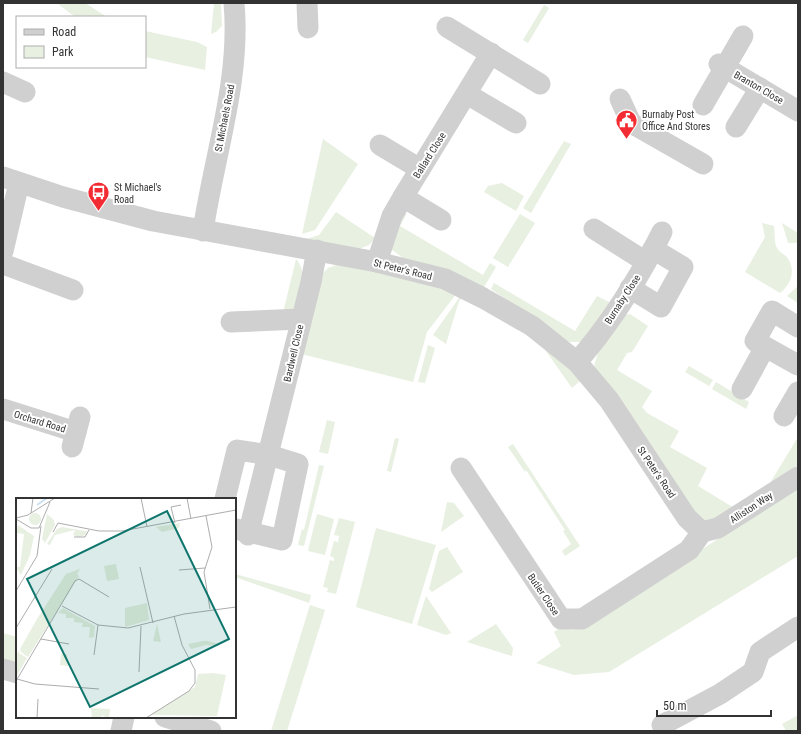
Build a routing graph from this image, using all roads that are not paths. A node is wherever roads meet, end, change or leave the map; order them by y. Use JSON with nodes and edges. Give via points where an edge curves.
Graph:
{"nodes":[{"id":1,"x":234,"y":3,"type":"edge"},
{"id":2,"x":307,"y":3,"type":"edge"},
{"id":3,"x":447,"y":27,"type":"dead end"},
{"id":4,"x":308,"y":28,"type":"dead end"},
{"id":5,"x":743,"y":36,"type":"dead end"},
{"id":6,"x":492,"y":53,"type":"junction"},
{"id":7,"x":722,"y":66,"type":"junction"},
{"id":8,"x":3,"y":82,"type":"edge"},
{"id":9,"x":540,"y":84,"type":"dead end"},
{"id":10,"x":760,"y":88,"type":"junction"},
{"id":11,"x":25,"y":92,"type":"dead end"},
{"id":12,"x":467,"y":94,"type":"junction"},
{"id":13,"x":620,"y":99,"type":"dead end"},
{"id":14,"x":703,"y":105,"type":"dead end"},
{"id":15,"x":798,"y":109,"type":"edge"},
{"id":16,"x":516,"y":123,"type":"dead end"},
{"id":17,"x":736,"y":127,"type":"dead end"},
{"id":18,"x":380,"y":145,"type":"dead end"},
{"id":19,"x":703,"y":164,"type":"dead end"},
{"id":20,"x":420,"y":168,"type":"junction"},
{"id":21,"x":11,"y":180,"type":"edge"},
{"id":22,"x":403,"y":197,"type":"junction"},
{"id":23,"x":441,"y":220,"type":"dead end"},
{"id":24,"x":594,"y":230,"type":"dead end"},
{"id":25,"x":203,"y":231,"type":"junction"},
{"id":26,"x":653,"y":248,"type":"junction"},
{"id":27,"x":317,"y":250,"type":"junction"},
{"id":28,"x":3,"y":251,"type":"edge"},
{"id":29,"x":377,"y":262,"type":"junction"},
{"id":30,"x":3,"y":264,"type":"edge"},
{"id":31,"x":630,"y":288,"type":"junction"},
{"id":32,"x":73,"y":290,"type":"dead end"},
{"id":33,"x":300,"y":319,"type":"junction"},
{"id":34,"x":231,"y":322,"type":"dead end"},
{"id":35,"x":798,"y":326,"type":"edge"},
{"id":36,"x":760,"y":344,"type":"junction"},
{"id":37,"x":577,"y":362,"type":"junction"},
{"id":38,"x":798,"y":365,"type":"edge"},
{"id":39,"x":742,"y":390,"type":"dead end"},
{"id":40,"x":798,"y":392,"type":"edge"},
{"id":41,"x":3,"y":409,"type":"edge"},
{"id":42,"x":784,"y":416,"type":"dead end"},
{"id":43,"x":76,"y":432,"type":"dead end"},
{"id":44,"x":269,"y":455,"type":"junction"},
{"id":45,"x":461,"y":468,"type":"dead end"},
{"id":46,"x":798,"y":477,"type":"edge"},
{"id":47,"x":225,"y":498,"type":"edge"},
{"id":48,"x":244,"y":532,"type":"edge"},
{"id":49,"x":702,"y":532,"type":"junction"},
{"id":50,"x":798,"y":628,"type":"edge"},
{"id":51,"x":3,"y":669,"type":"edge"},
{"id":52,"x":16,"y":673,"type":"edge"},
{"id":53,"x":124,"y":718,"type":"edge"},
{"id":54,"x":168,"y":718,"type":"edge"},
{"id":55,"x":662,"y":725,"type":"dead end"},
{"id":56,"x":121,"y":731,"type":"edge"},
{"id":57,"x":211,"y":731,"type":"edge"}],
"edges":[{"from":1,"to":25,"type":"street","name":"St Michaels Road","via":[[232,78]]},
{"from":2,"to":4,"type":"street"},
{"from":3,"to":6,"type":"street"},
{"from":5,"to":7,"type":"street"},
{"from":6,"to":9,"type":"street"},
{"from":6,"to":12,"type":"street","name":"Ballard Close"},
{"from":7,"to":10,"type":"street","name":"Branton Close"},
{"from":7,"to":14,"type":"street"},
{"from":8,"to":11,"type":"street"},
{"from":10,"to":15,"type":"street","name":"Branton Close"},
{"from":10,"to":17,"type":"street"},
{"from":12,"to":16,"type":"street"},
{"from":12,"to":20,"type":"street","name":"Ballard Close"},
{"from":13,"to":19,"type":"street","via":[[631,123]]},
{"from":18,"to":20,"type":"street"},
{"from":20,"to":22,"type":"street","name":"Ballard Close"},
{"from":21,"to":25,"type":"street","name":"St Peter's Road","via":[[153,221]]},
{"from":21,"to":28,"type":"street"},
{"from":22,"to":23,"type":"street"},
{"from":22,"to":29,"type":"street","name":"Ballard Close","via":[[392,216]]},
{"from":24,"to":26,"type":"street"},
{"from":25,"to":27,"type":"street","name":"St Peter's Road"},
{"from":26,"to":31,"type":"street","name":"Burnaby Close"},
{"from":26,"to":31,"type":"street","via":[[684,267],[661,306]]},
{"from":27,"to":29,"type":"street","name":"St Peter's Road"},
{"from":27,"to":33,"type":"street","name":"Bardwell Close"},
{"from":29,"to":37,"type":"street","name":"St Peter's Road","via":[[445,279],[483,298],[532,326]]},
{"from":30,"to":32,"type":"street"},
{"from":31,"to":37,"type":"street","name":"Burnaby Close"},
{"from":33,"to":34,"type":"street"},
{"from":33,"to":44,"type":"street","name":"Bardwell Close"},
{"from":35,"to":36,"type":"street","via":[[772,311]]},
{"from":36,"to":38,"type":"street"},
{"from":36,"to":39,"type":"street"},
{"from":37,"to":49,"type":"street","name":"St Peter's Road","via":[[609,400],[687,518]]},
{"from":40,"to":42,"type":"street"},
{"from":41,"to":43,"type":"street","name":"Orchard Road"},
{"from":44,"to":47,"type":"street","name":"Bardwell Close","via":[[237,450]]},
{"from":44,"to":48,"type":"street","name":"Bardwell Close"},
{"from":44,"to":48,"type":"street","name":"Bardwell Close","via":[[298,464],[282,540]]},
{"from":45,"to":49,"type":"street","name":"Butler Close","via":[[561,619],[582,619],[689,550]]},
{"from":46,"to":49,"type":"street","name":"Alliston Way","via":[[718,528]]},
{"from":50,"to":55,"type":"street","via":[[760,652],[753,672],[720,694]]},
{"from":51,"to":52,"type":"street"},
{"from":53,"to":56,"type":"street"},
{"from":54,"to":57,"type":"street"}]}
